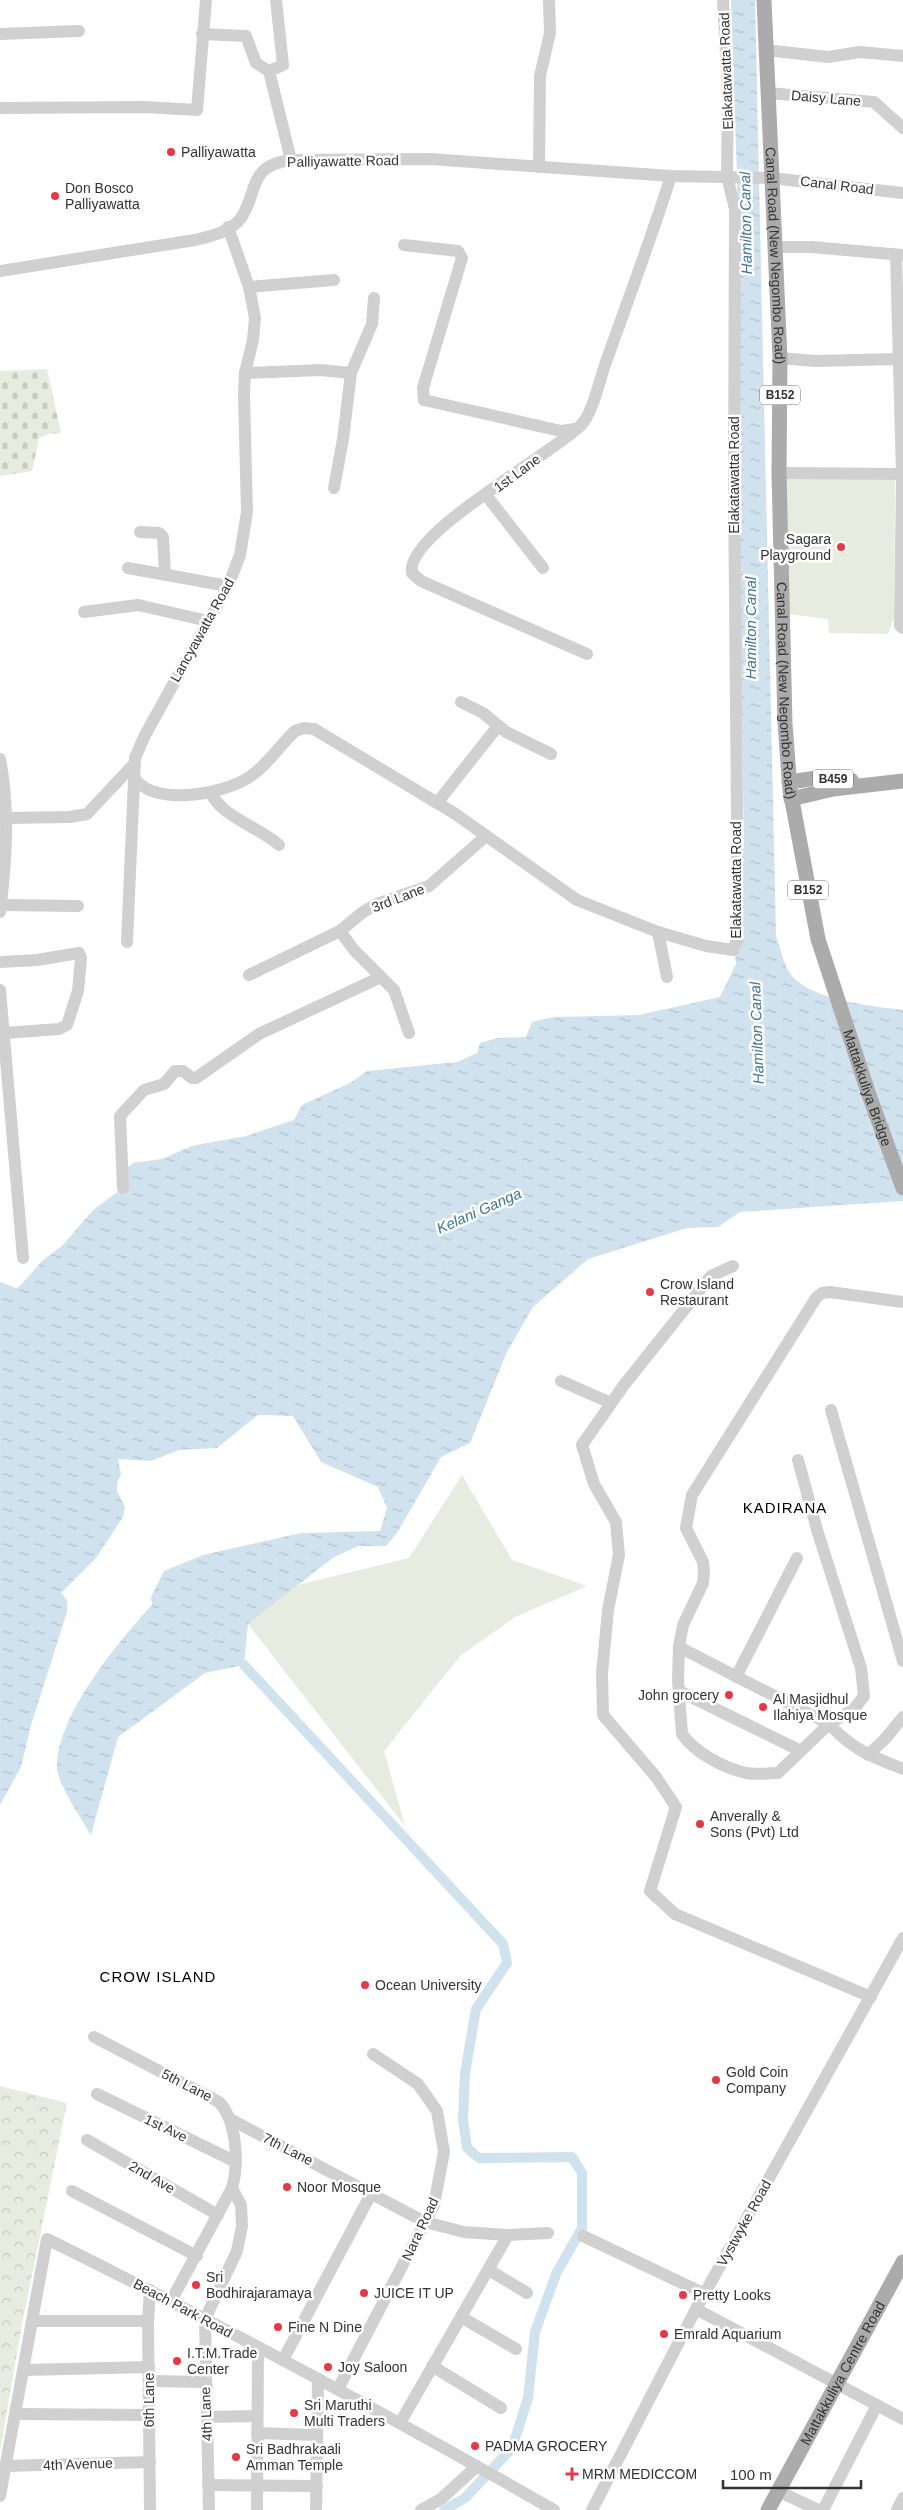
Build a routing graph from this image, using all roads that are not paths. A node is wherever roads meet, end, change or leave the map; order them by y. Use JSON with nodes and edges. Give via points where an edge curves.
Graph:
{"nodes":[{"id":1,"x":206,"y":0,"type":"edge"},
{"id":2,"x":276,"y":0,"type":"edge"},
{"id":3,"x":549,"y":0,"type":"edge"},
{"id":4,"x":723,"y":0,"type":"edge"},
{"id":5,"x":764,"y":0,"type":"edge"},
{"id":6,"x":79,"y":31,"type":"dead end"},
{"id":7,"x":0,"y":34,"type":"edge"},
{"id":8,"x":202,"y":34,"type":"junction"},
{"id":9,"x":766,"y":50,"type":"junction"},
{"id":10,"x":903,"y":56,"type":"edge"},
{"id":11,"x":269,"y":71,"type":"junction"},
{"id":12,"x":768,"y":93,"type":"junction"},
{"id":13,"x":0,"y":108,"type":"edge"},
{"id":14,"x":903,"y":128,"type":"edge"},
{"id":15,"x":291,"y":160,"type":"junction"},
{"id":16,"x":540,"y":167,"type":"junction"},
{"id":17,"x":671,"y":176,"type":"junction"},
{"id":18,"x":727,"y":176,"type":"junction"},
{"id":19,"x":772,"y":178,"type":"junction"},
{"id":20,"x":903,"y":193,"type":"edge"},
{"id":21,"x":228,"y":227,"type":"junction"},
{"id":22,"x":404,"y":245,"type":"dead end"},
{"id":23,"x":775,"y":246,"type":"junction"},
{"id":24,"x":900,"y":255,"type":"edge"},
{"id":25,"x":0,"y":271,"type":"edge"},
{"id":26,"x":334,"y":280,"type":"dead end"},
{"id":27,"x":249,"y":287,"type":"junction"},
{"id":28,"x":374,"y":298,"type":"dead end"},
{"id":29,"x":780,"y":358,"type":"junction"},
{"id":30,"x":898,"y":359,"type":"junction"},
{"id":31,"x":245,"y":373,"type":"junction"},
{"id":32,"x":351,"y":374,"type":"junction"},
{"id":33,"x":575,"y":430,"type":"junction"},
{"id":34,"x":778,"y":473,"type":"junction"},
{"id":35,"x":902,"y":474,"type":"edge"},
{"id":36,"x":334,"y":488,"type":"dead end"},
{"id":37,"x":486,"y":495,"type":"junction"},
{"id":38,"x":140,"y":532,"type":"dead end"},
{"id":39,"x":128,"y":568,"type":"dead end"},
{"id":40,"x":543,"y":568,"type":"dead end"},
{"id":41,"x":165,"y":574,"type":"junction"},
{"id":42,"x":228,"y":586,"type":"junction"},
{"id":43,"x":84,"y":612,"type":"dead end"},
{"id":44,"x":208,"y":621,"type":"junction"},
{"id":45,"x":903,"y":628,"type":"edge"},
{"id":46,"x":587,"y":654,"type":"dead end"},
{"id":47,"x":461,"y":702,"type":"dead end"},
{"id":48,"x":498,"y":726,"type":"junction"},
{"id":49,"x":551,"y":754,"type":"dead end"},
{"id":50,"x":0,"y":759,"type":"edge"},
{"id":51,"x":134,"y":770,"type":"junction"},
{"id":52,"x":903,"y":781,"type":"edge"},
{"id":53,"x":789,"y":782,"type":"junction"},
{"id":54,"x":878,"y":783,"type":"junction"},
{"id":55,"x":211,"y":792,"type":"junction"},
{"id":56,"x":791,"y":799,"type":"junction"},
{"id":57,"x":437,"y":802,"type":"junction"},
{"id":58,"x":6,"y":818,"type":"junction"},
{"id":59,"x":486,"y":836,"type":"junction"},
{"id":60,"x":279,"y":845,"type":"dead end"},
{"id":61,"x":78,"y":906,"type":"dead end"},
{"id":62,"x":0,"y":909,"type":"edge"},
{"id":63,"x":340,"y":931,"type":"junction"},
{"id":64,"x":658,"y":932,"type":"junction"},
{"id":65,"x":127,"y":942,"type":"dead end"},
{"id":66,"x":0,"y":962,"type":"edge"},
{"id":67,"x":249,"y":975,"type":"dead end"},
{"id":68,"x":381,"y":977,"type":"junction"},
{"id":69,"x":667,"y":977,"type":"dead end"},
{"id":70,"x":833,"y":987,"type":"joint"},
{"id":71,"x":0,"y":990,"type":"edge"},
{"id":72,"x":5,"y":1033,"type":"junction"},
{"id":73,"x":409,"y":1033,"type":"dead end"},
{"id":74,"x":123,"y":1188,"type":"dead end"},
{"id":75,"x":903,"y":1188,"type":"edge"},
{"id":76,"x":23,"y":1258,"type":"dead end"},
{"id":77,"x":733,"y":1266,"type":"dead end"},
{"id":78,"x":903,"y":1302,"type":"edge"},
{"id":79,"x":561,"y":1381,"type":"dead end"},
{"id":80,"x":611,"y":1404,"type":"junction"},
{"id":81,"x":830,"y":1410,"type":"dead end"},
{"id":82,"x":798,"y":1460,"type":"dead end"},
{"id":83,"x":796,"y":1558,"type":"dead end"},
{"id":84,"x":680,"y":1647,"type":"junction"},
{"id":85,"x":903,"y":1661,"type":"edge"},
{"id":86,"x":736,"y":1677,"type":"junction"},
{"id":87,"x":679,"y":1691,"type":"junction"},
{"id":88,"x":903,"y":1717,"type":"edge"},
{"id":89,"x":829,"y":1724,"type":"junction"},
{"id":90,"x":801,"y":1751,"type":"junction"},
{"id":91,"x":868,"y":1754,"type":"junction"},
{"id":92,"x":903,"y":1769,"type":"edge"},
{"id":93,"x":903,"y":1938,"type":"edge"},
{"id":94,"x":871,"y":1997,"type":"junction"},
{"id":95,"x":94,"y":2037,"type":"dead end"},
{"id":96,"x":373,"y":2054,"type":"dead end"},
{"id":97,"x":97,"y":2094,"type":"dead end"},
{"id":98,"x":230,"y":2119,"type":"junction"},
{"id":99,"x":86,"y":2140,"type":"dead end"},
{"id":100,"x":236,"y":2162,"type":"junction"},
{"id":101,"x":232,"y":2188,"type":"junction"},
{"id":102,"x":72,"y":2190,"type":"dead end"},
{"id":103,"x":372,"y":2192,"type":"junction"},
{"id":104,"x":218,"y":2215,"type":"junction"},
{"id":105,"x":426,"y":2222,"type":"junction"},
{"id":106,"x":548,"y":2233,"type":"dead end"},
{"id":107,"x":508,"y":2235,"type":"junction"},
{"id":108,"x":583,"y":2236,"type":"dead end"},
{"id":109,"x":197,"y":2256,"type":"junction"},
{"id":110,"x":903,"y":2262,"type":"edge"},
{"id":111,"x":489,"y":2270,"type":"junction"},
{"id":112,"x":150,"y":2290,"type":"junction"},
{"id":113,"x":527,"y":2293,"type":"dead end"},
{"id":114,"x":705,"y":2294,"type":"junction"},
{"id":115,"x":171,"y":2301,"type":"junction"},
{"id":116,"x":696,"y":2309,"type":"junction"},
{"id":117,"x":461,"y":2317,"type":"junction"},
{"id":118,"x":205,"y":2319,"type":"junction"},
{"id":119,"x":33,"y":2321,"type":"junction"},
{"id":120,"x":148,"y":2321,"type":"junction"},
{"id":121,"x":258,"y":2347,"type":"junction"},
{"id":122,"x":516,"y":2349,"type":"dead end"},
{"id":123,"x":283,"y":2360,"type":"junction"},
{"id":124,"x":432,"y":2366,"type":"junction"},
{"id":125,"x":149,"y":2367,"type":"junction"},
{"id":126,"x":24,"y":2370,"type":"junction"},
{"id":127,"x":318,"y":2379,"type":"junction"},
{"id":128,"x":149,"y":2381,"type":"junction"},
{"id":129,"x":205,"y":2382,"type":"junction"},
{"id":130,"x":835,"y":2384,"type":"junction"},
{"id":131,"x":338,"y":2389,"type":"junction"},
{"id":132,"x":877,"y":2405,"type":"junction"},
{"id":133,"x":501,"y":2408,"type":"dead end"},
{"id":134,"x":16,"y":2414,"type":"junction"},
{"id":135,"x":149,"y":2414,"type":"junction"},
{"id":136,"x":257,"y":2416,"type":"junction"},
{"id":137,"x":206,"y":2417,"type":"junction"},
{"id":138,"x":903,"y":2418,"type":"edge"},
{"id":139,"x":400,"y":2423,"type":"junction"},
{"id":140,"x":257,"y":2433,"type":"junction"},
{"id":141,"x":317,"y":2435,"type":"junction"},
{"id":142,"x":150,"y":2462,"type":"junction"},
{"id":143,"x":5,"y":2466,"type":"junction"},
{"id":144,"x":479,"y":2467,"type":"junction"},
{"id":145,"x":208,"y":2485,"type":"junction"},
{"id":146,"x":257,"y":2486,"type":"junction"},
{"id":147,"x":317,"y":2486,"type":"junction"},
{"id":148,"x":778,"y":2491,"type":"junction"},
{"id":149,"x":0,"y":2496,"type":"edge"},
{"id":150,"x":903,"y":2498,"type":"edge"},
{"id":151,"x":150,"y":2510,"type":"edge"},
{"id":152,"x":209,"y":2510,"type":"edge"},
{"id":153,"x":258,"y":2510,"type":"edge"},
{"id":154,"x":316,"y":2510,"type":"edge"},
{"id":155,"x":421,"y":2510,"type":"edge"},
{"id":156,"x":554,"y":2510,"type":"edge"},
{"id":157,"x":592,"y":2510,"type":"edge"},
{"id":158,"x":768,"y":2510,"type":"edge"},
{"id":159,"x":818,"y":2510,"type":"edge"},
{"id":160,"x":823,"y":2510,"type":"edge"},
{"id":161,"x":897,"y":2510,"type":"edge"}],
"edges":[{"from":1,"to":8,"type":"street"},
{"from":2,"to":11,"type":"street","via":[[283,65]]},
{"from":3,"to":16,"type":"street","via":[[550,33],[540,76]]},
{"from":4,"to":18,"type":"street","name":"Elakatawatta Road","via":[[728,92]]},
{"from":5,"to":9,"type":"main road","name":"Canal Road (New Negombo Road)","number":"B152"},
{"from":6,"to":7,"type":"street"},
{"from":8,"to":11,"type":"street","via":[[246,36],[256,63]]},
{"from":8,"to":13,"type":"street","via":[[197,110]]},
{"from":9,"to":10,"type":"street","via":[[828,56],[860,52]]},
{"from":9,"to":12,"type":"main road","name":"Canal Road (New Negombo Road)","number":"B152"},
{"from":11,"to":15,"type":"street"},
{"from":12,"to":14,"type":"street","name":"Daisy Lane","via":[[874,102]]},
{"from":12,"to":19,"type":"main road","name":"Canal Road (New Negombo Road)","number":"B152"},
{"from":15,"to":16,"type":"street","name":"Palliyawatte Road","via":[[430,159]]},
{"from":15,"to":21,"type":"street","name":"Palliyawatte Road","via":[[263,171],[252,188],[240,219]]},
{"from":16,"to":17,"type":"street","name":"Palliyawatte Road"},
{"from":17,"to":18,"type":"street","name":"Palliyawatte Road"},
{"from":17,"to":33,"type":"street","name":"1st Lane","via":[[584,422]]},
{"from":18,"to":19,"type":"street","name":"Canal Road"},
{"from":18,"to":64,"type":"street","name":"Elakatawatta Road","via":[[735,209],[737,940],[733,950]]},
{"from":19,"to":20,"type":"street","name":"Canal Road"},
{"from":19,"to":23,"type":"main road","name":"Canal Road (New Negombo Road)","number":"B152"},
{"from":21,"to":25,"type":"street","name":"Palliyawatte Road","via":[[220,233],[195,240]]},
{"from":21,"to":27,"type":"street","name":"Lancyawatta Road"},
{"from":22,"to":33,"type":"street","via":[[458,251],[462,258],[423,388],[424,400],[553,429]]},
{"from":23,"to":24,"type":"street"},
{"from":23,"to":29,"type":"main road","name":"Canal Road (New Negombo Road)","number":"B152"},
{"from":24,"to":30,"type":"street"},
{"from":26,"to":27,"type":"street"},
{"from":27,"to":31,"type":"street","name":"Lancyawatta Road","via":[[255,318],[254,340]]},
{"from":28,"to":32,"type":"street","via":[[372,324]]},
{"from":29,"to":30,"type":"street","via":[[815,361]]},
{"from":29,"to":34,"type":"main road","name":"Canal Road (New Negombo Road)","number":"B152"},
{"from":30,"to":35,"type":"street"},
{"from":31,"to":32,"type":"street","via":[[320,370]]},
{"from":31,"to":42,"type":"street","name":"Lancyawatta Road","via":[[248,506],[240,555]]},
{"from":32,"to":36,"type":"street"},
{"from":33,"to":37,"type":"street","name":"1st Lane"},
{"from":34,"to":35,"type":"street"},
{"from":34,"to":53,"type":"main road","name":"Canal Road (New Negombo Road)","number":"B152"},
{"from":35,"to":45,"type":"street","via":[[900,626]]},
{"from":37,"to":40,"type":"street"},
{"from":37,"to":46,"type":"street","name":"1st Lane","via":[[467,506],[425,542],[412,563],[412,573],[421,581]]},
{"from":38,"to":41,"type":"street","via":[[159,533],[163,537]]},
{"from":39,"to":41,"type":"street"},
{"from":41,"to":42,"type":"street"},
{"from":42,"to":44,"type":"street","name":"Lancyawatta Road"},
{"from":43,"to":44,"type":"street","via":[[138,605]]},
{"from":44,"to":51,"type":"street","name":"Lancyawatta Road","via":[[145,735]]},
{"from":47,"to":48,"type":"street","via":[[483,713]]},
{"from":48,"to":49,"type":"street"},
{"from":48,"to":57,"type":"street"},
{"from":50,"to":58,"type":"street"},
{"from":51,"to":55,"type":"street","via":[[138,784],[145,789],[163,794]]},
{"from":51,"to":58,"type":"street","via":[[87,814]]},
{"from":51,"to":65,"type":"street","name":"Lancyawatta Road"},
{"from":52,"to":54,"type":"main road","number":"B459"},
{"from":53,"to":54,"type":"main road","number":"B459","via":[[817,778]]},
{"from":53,"to":56,"type":"main road","name":"Canal Road (New Negombo Road)","number":"B152"},
{"from":54,"to":56,"type":"main road","number":"B459","via":[[820,791]]},
{"from":55,"to":57,"type":"street","via":[[249,778],[295,732],[309,728]]},
{"from":55,"to":60,"type":"street","via":[[223,808]]},
{"from":56,"to":70,"type":"main road","name":"Canal Road (New Negombo Road)","number":"B152","via":[[813,918]]},
{"from":57,"to":59,"type":"street"},
{"from":58,"to":62,"type":"street"},
{"from":59,"to":63,"type":"street","name":"3rd Lane","via":[[429,886],[377,904]]},
{"from":59,"to":64,"type":"street","via":[[578,900]]},
{"from":61,"to":62,"type":"street"},
{"from":63,"to":67,"type":"street","name":"3rd Lane"},
{"from":63,"to":68,"type":"street"},
{"from":64,"to":69,"type":"street"},
{"from":66,"to":72,"type":"street","via":[[74,953],[81,956],[78,991],[67,1025]]},
{"from":68,"to":73,"type":"street","via":[[398,996]]},
{"from":68,"to":74,"type":"street","via":[[259,1034],[195,1078],[175,1070],[160,1087],[144,1090],[120,1116]]},
{"from":70,"to":75,"type":"main road","name":"Mattakkuliya Bridge","number":"B152"},
{"from":71,"to":72,"type":"street"},
{"from":72,"to":76,"type":"street"},
{"from":77,"to":80,"type":"street","via":[[710,1276]]},
{"from":78,"to":84,"type":"street","via":[[822,1293],[761,1382],[692,1495],[686,1528],[703,1562],[704,1571],[703,1583],[683,1625]]},
{"from":79,"to":80,"type":"street"},
{"from":80,"to":94,"type":"street","via":[[582,1445],[594,1484],[616,1522],[619,1555],[608,1610],[602,1674],[603,1715],[656,1777],[676,1807],[650,1891],[675,1914]]},
{"from":81,"to":85,"type":"street"},
{"from":82,"to":89,"type":"street","via":[[818,1534],[862,1668],[864,1696],[854,1709]]},
{"from":83,"to":86,"type":"street"},
{"from":84,"to":86,"type":"street"},
{"from":84,"to":87,"type":"street"},
{"from":86,"to":89,"type":"street"},
{"from":87,"to":90,"type":"street"},
{"from":87,"to":90,"type":"street","via":[[682,1734],[705,1754],[727,1767],[747,1773],[778,1773]]},
{"from":88,"to":91,"type":"street"},
{"from":89,"to":90,"type":"street"},
{"from":89,"to":91,"type":"street","via":[[845,1741]]},
{"from":91,"to":92,"type":"street"},
{"from":93,"to":94,"type":"street","name":"Vystwyke Road"},
{"from":94,"to":114,"type":"street","name":"Vystwyke Road"},
{"from":95,"to":98,"type":"street","name":"5th Lane","via":[[219,2102]]},
{"from":96,"to":105,"type":"street","name":"Nara Road","via":[[418,2084],[437,2111],[444,2152],[434,2205]]},
{"from":97,"to":100,"type":"street","name":"1st Ave"},
{"from":98,"to":100,"type":"street"},
{"from":98,"to":103,"type":"street","name":"7th Lane"},
{"from":99,"to":104,"type":"street","name":"2nd Ave"},
{"from":100,"to":101,"type":"street"},
{"from":101,"to":104,"type":"street"},
{"from":101,"to":118,"type":"street","via":[[241,2205],[242,2226],[237,2251]]},
{"from":102,"to":109,"type":"street"},
{"from":103,"to":105,"type":"street","name":"7th Lane"},
{"from":103,"to":123,"type":"street"},
{"from":104,"to":109,"type":"street"},
{"from":105,"to":107,"type":"street","name":"7th Lane","via":[[464,2232]]},
{"from":105,"to":131,"type":"street","name":"Nara Road"},
{"from":106,"to":107,"type":"street","name":"7th Lane"},
{"from":107,"to":111,"type":"street"},
{"from":108,"to":114,"type":"street"},
{"from":109,"to":115,"type":"street"},
{"from":110,"to":130,"type":"main road","name":"Mattakkuliya Centre Road"},
{"from":111,"to":113,"type":"street"},
{"from":111,"to":117,"type":"street"},
{"from":112,"to":115,"type":"street","name":"Beach Park Road"},
{"from":112,"to":119,"type":"street","name":"Beach Park Road","via":[[47,2239]]},
{"from":112,"to":120,"type":"street","name":"6th Lane"},
{"from":114,"to":116,"type":"street","name":"Vystwyke Road"},
{"from":115,"to":118,"type":"street","name":"Beach Park Road"},
{"from":116,"to":130,"type":"street"},
{"from":116,"to":157,"type":"street","name":"Vystwyke Road"},
{"from":117,"to":122,"type":"street"},
{"from":117,"to":124,"type":"street"},
{"from":118,"to":121,"type":"street","name":"Beach Park Road"},
{"from":118,"to":129,"type":"street","name":"4th Lane"},
{"from":119,"to":120,"type":"street"},
{"from":119,"to":126,"type":"street"},
{"from":120,"to":125,"type":"street","name":"6th Lane"},
{"from":121,"to":123,"type":"street","name":"Beach Park Road"},
{"from":121,"to":136,"type":"street"},
{"from":123,"to":127,"type":"street","name":"Beach Park Road"},
{"from":124,"to":133,"type":"street"},
{"from":124,"to":139,"type":"street"},
{"from":125,"to":126,"type":"street"},
{"from":125,"to":128,"type":"street","name":"6th Lane"},
{"from":126,"to":134,"type":"street"},
{"from":127,"to":131,"type":"street","name":"Beach Park Road"},
{"from":127,"to":141,"type":"street"},
{"from":128,"to":129,"type":"street"},
{"from":128,"to":135,"type":"street","name":"6th Lane"},
{"from":129,"to":137,"type":"street","name":"4th Lane"},
{"from":130,"to":132,"type":"street"},
{"from":130,"to":148,"type":"main road","name":"Mattakkuliya Centre Road"},
{"from":131,"to":139,"type":"street","name":"Beach Park Road"},
{"from":132,"to":138,"type":"street"},
{"from":132,"to":160,"type":"street"},
{"from":134,"to":135,"type":"street"},
{"from":134,"to":143,"type":"street"},
{"from":135,"to":142,"type":"street","name":"6th Lane"},
{"from":136,"to":137,"type":"street"},
{"from":136,"to":140,"type":"street"},
{"from":137,"to":145,"type":"street","name":"4th Lane"},
{"from":139,"to":144,"type":"street","name":"Beach Park Road"},
{"from":140,"to":141,"type":"street"},
{"from":140,"to":146,"type":"street"},
{"from":141,"to":147,"type":"street"},
{"from":142,"to":143,"type":"street","name":"4th Avenue"},
{"from":142,"to":151,"type":"street","name":"6th Lane"},
{"from":143,"to":149,"type":"street"},
{"from":144,"to":155,"type":"street","via":[[441,2499]]},
{"from":144,"to":156,"type":"street","name":"Beach Park Road"},
{"from":145,"to":146,"type":"street"},
{"from":145,"to":152,"type":"street","name":"4th Lane"},
{"from":146,"to":147,"type":"street"},
{"from":146,"to":153,"type":"street"},
{"from":147,"to":154,"type":"street"},
{"from":148,"to":158,"type":"main road","name":"Mattakkuliya Centre Road"},
{"from":148,"to":159,"type":"street"},
{"from":150,"to":161,"type":"street"}]}
